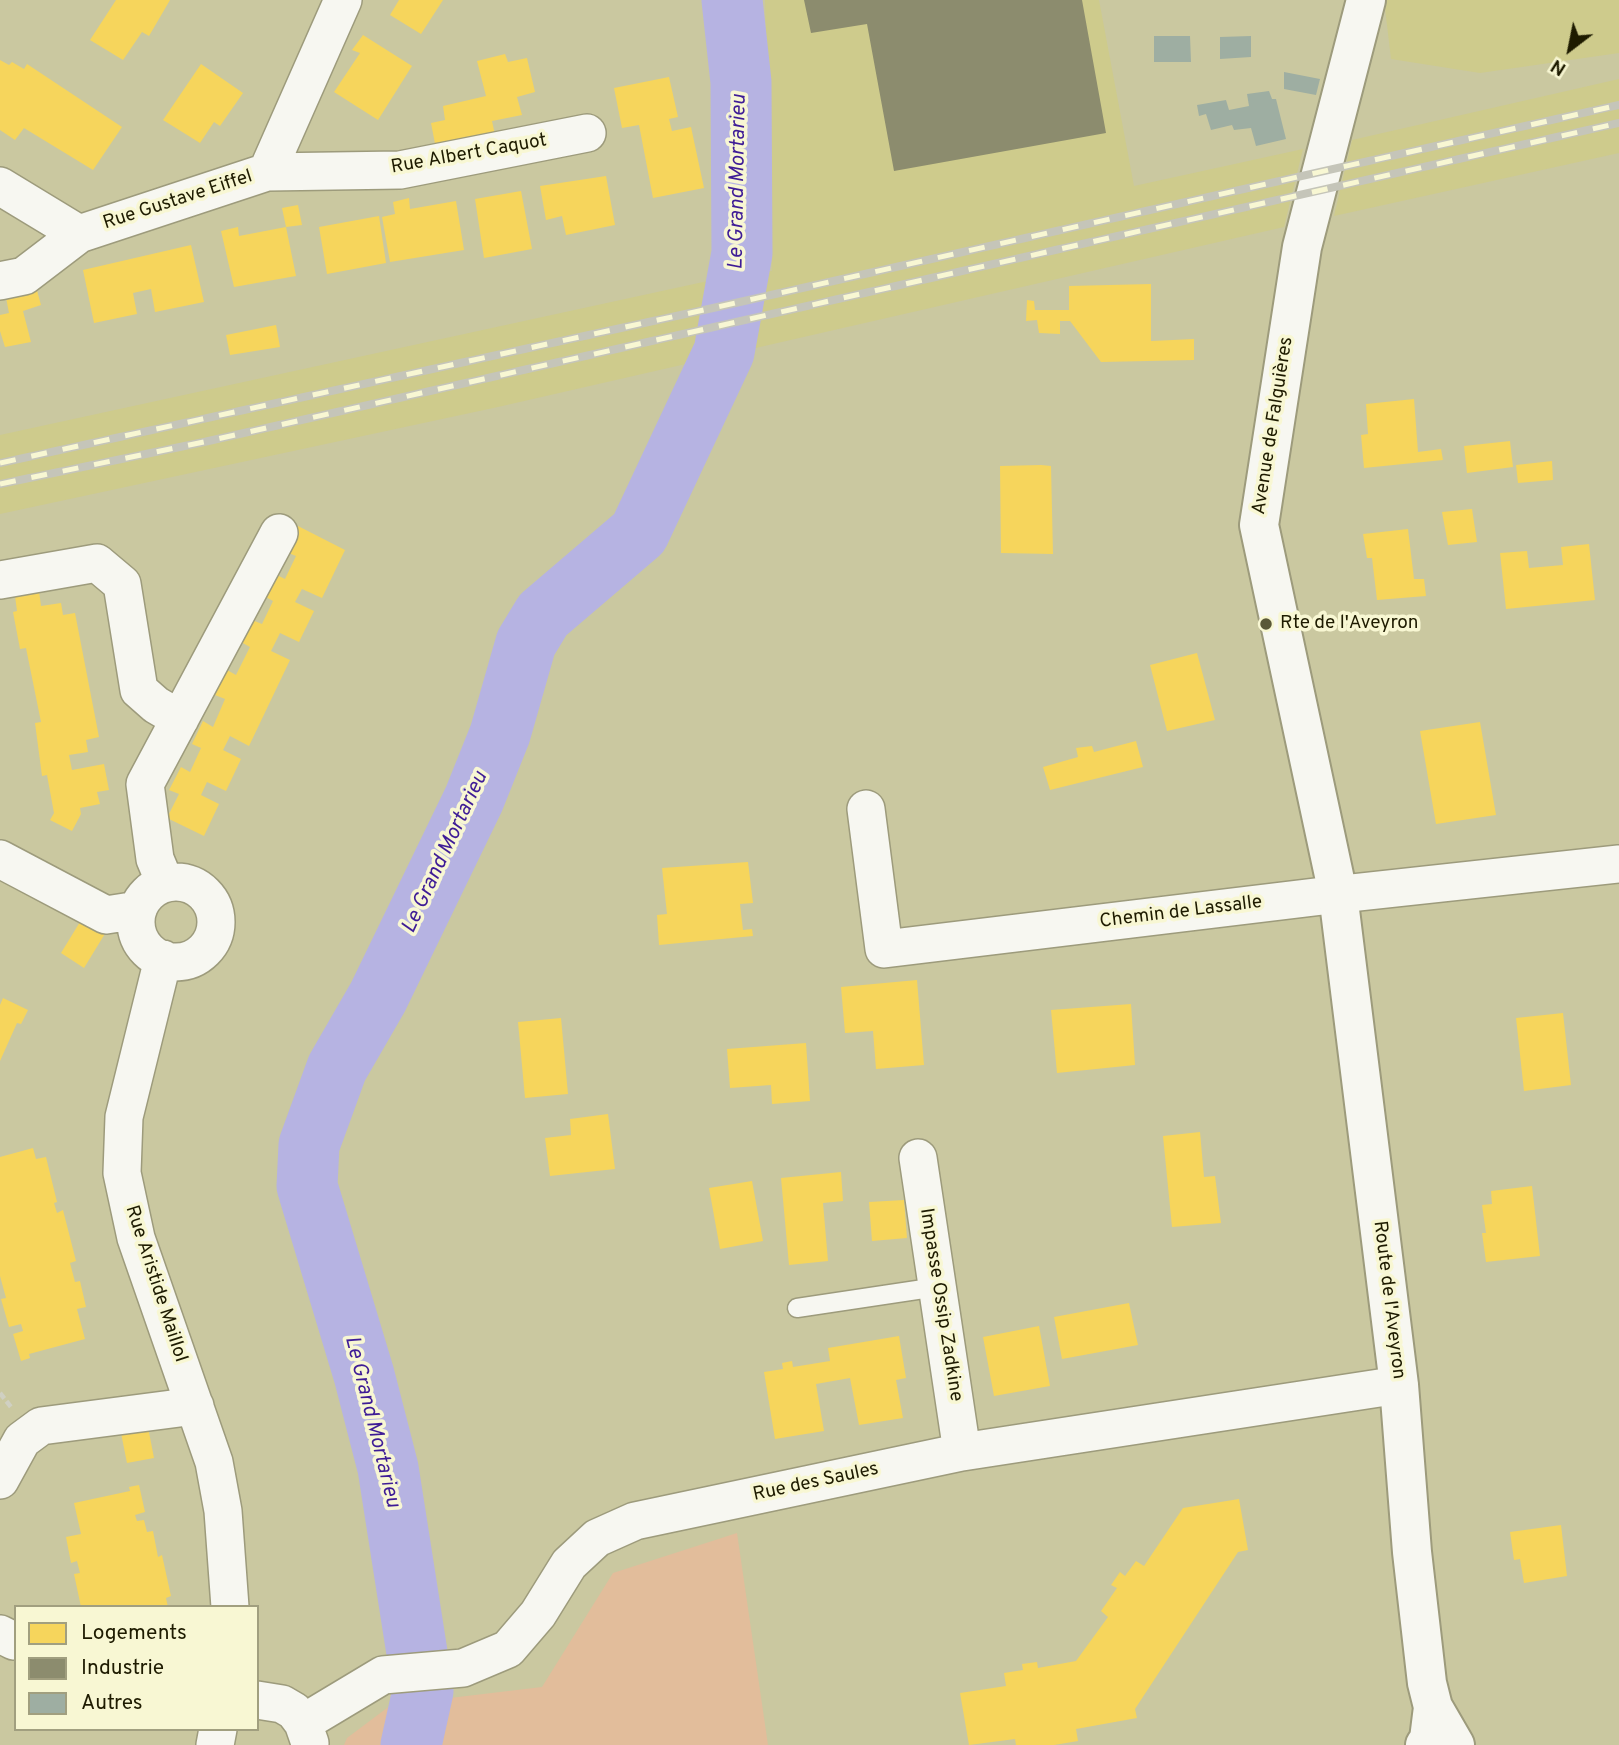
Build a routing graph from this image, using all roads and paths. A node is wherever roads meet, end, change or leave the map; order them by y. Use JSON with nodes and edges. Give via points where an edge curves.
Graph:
{"nodes":[{"id":1,"x":343,"y":0,"type":"edge"},
{"id":2,"x":1366,"y":0,"type":"edge"},
{"id":3,"x":587,"y":133,"type":"dead end"},
{"id":4,"x":268,"y":172,"type":"junction"},
{"id":5,"x":0,"y":186,"type":"edge"},
{"id":6,"x":79,"y":234,"type":"junction"},
{"id":7,"x":0,"y":281,"type":"edge"},
{"id":8,"x":279,"y":533,"type":"dead end"},
{"id":9,"x":0,"y":580,"type":"edge"},
{"id":10,"x":180,"y":719,"type":"junction"},
{"id":11,"x":866,"y":809,"type":"dead end"},
{"id":12,"x":0,"y":859,"type":"edge"},
{"id":13,"x":1619,"y":864,"type":"edge"},
{"id":14,"x":165,"y":883,"type":"junction"},
{"id":15,"x":1338,"y":894,"type":"junction"},
{"id":16,"x":138,"y":910,"type":"junction"},
{"id":17,"x":163,"y":959,"type":"junction"},
{"id":18,"x":918,"y":1158,"type":"dead end"},
{"id":19,"x":937,"y":1287,"type":"junction"},
{"id":20,"x":797,"y":1308,"type":"dead end"},
{"id":21,"x":1399,"y":1385,"type":"junction"},
{"id":22,"x":195,"y":1406,"type":"junction"},
{"id":23,"x":962,"y":1452,"type":"junction"},
{"id":24,"x":0,"y":1480,"type":"edge"},
{"id":25,"x":230,"y":1605,"type":"edge"},
{"id":26,"x":259,"y":1700,"type":"edge"},
{"id":27,"x":1433,"y":1707,"type":"junction"},
{"id":28,"x":307,"y":1734,"type":"edge"},
{"id":29,"x":1425,"y":1745,"type":"edge"},
{"id":30,"x":1455,"y":1745,"type":"edge"}],
"edges":[{"from":1,"to":4,"type":"street","name":"Rue Gustave Eiffel"},
{"from":2,"to":15,"type":"street","name":"Avenue de Falguières","via":[[1302,247],[1259,525]]},
{"from":3,"to":4,"type":"street","name":"Rue Albert Caquot","via":[[400,170]]},
{"from":4,"to":6,"type":"street","name":"Rue Gustave Eiffel"},
{"from":5,"to":6,"type":"street","name":"Rue Gustave Eiffel"},
{"from":6,"to":7,"type":"street","via":[[24,276]]},
{"from":8,"to":10,"type":"street"},
{"from":9,"to":10,"type":"street","via":[[97,563],[122,584],[139,690]]},
{"from":10,"to":14,"type":"street","via":[[145,784],[155,859]]},
{"from":11,"to":15,"type":"street","name":"Chemin de Lassalle","via":[[884,949]]},
{"from":12,"to":16,"type":"street","via":[[106,915]]},
{"from":13,"to":15,"type":"street","name":"Chemin de Lassalle"},
{"from":14,"to":16,"type":"street","via":[[152,889]]},
{"from":14,"to":17,"type":"street","via":[[197,887],[209,899],[216,923],[214,936],[196,957],[173,962]]},
{"from":15,"to":21,"type":"street","name":"Route de l'Aveyron"},
{"from":16,"to":17,"type":"street","via":[[142,942]]},
{"from":17,"to":22,"type":"street","name":"Rue Aristide Maillol","via":[[124,1117],[122,1173],[136,1238]]},
{"from":18,"to":19,"type":"street","name":"Impasse Ossip Zadkine"},
{"from":19,"to":20,"type":"lane"},
{"from":19,"to":23,"type":"street","name":"Impasse Ossip Zadkine"},
{"from":21,"to":23,"type":"street","name":"Rue des Saules"},
{"from":21,"to":27,"type":"street","name":"Route de l'Aveyron","via":[[1412,1552]]},
{"from":22,"to":24,"type":"street","via":[[41,1426],[22,1440]]},
{"from":22,"to":25,"type":"street","name":"Rue Aristide Maillol","via":[[214,1462],[223,1511]]},
{"from":23,"to":28,"type":"street","name":"Rue des Saules","via":[[635,1521],[597,1538],[569,1564],[538,1614],[508,1649],[463,1668],[383,1675],[327,1711]]},
{"from":26,"to":28,"type":"street","via":[[282,1704],[294,1712]]},
{"from":27,"to":29,"type":"street","name":"Route de l'Aveyron"},
{"from":27,"to":30,"type":"street","name":"Route de l'Aveyron"}]}
